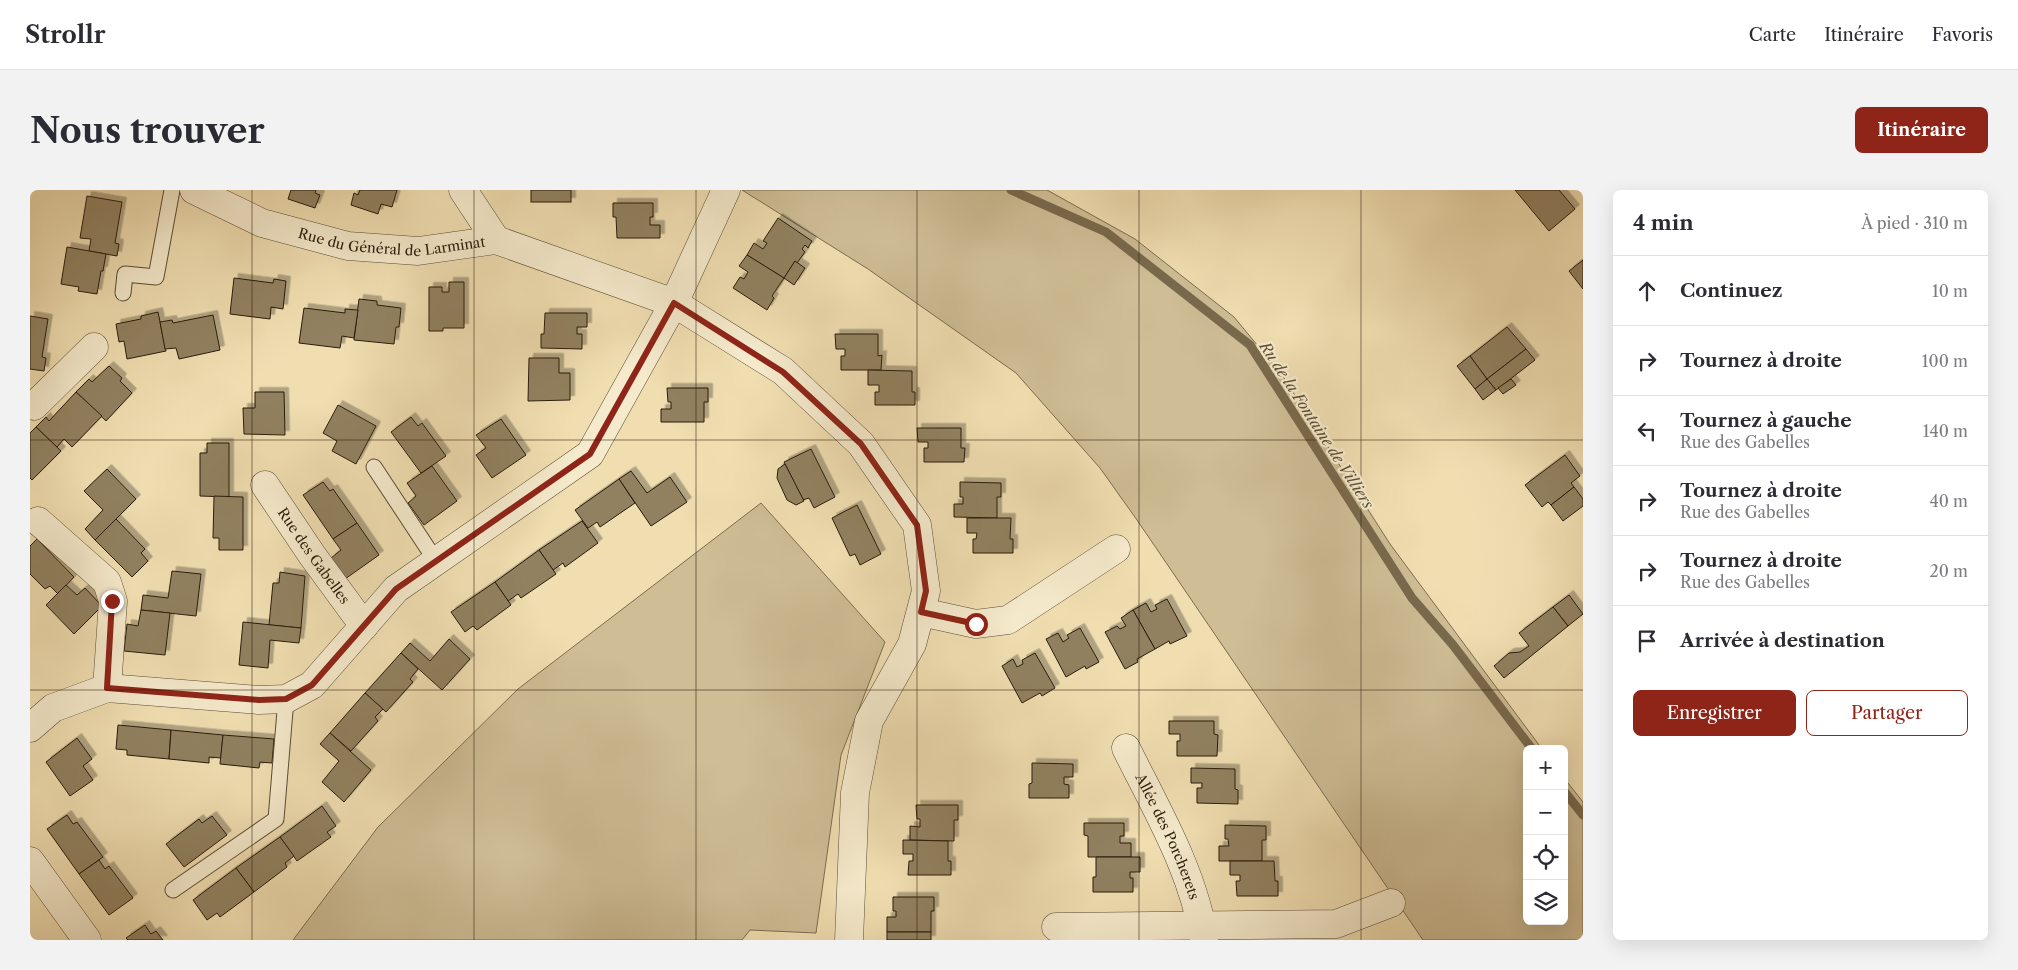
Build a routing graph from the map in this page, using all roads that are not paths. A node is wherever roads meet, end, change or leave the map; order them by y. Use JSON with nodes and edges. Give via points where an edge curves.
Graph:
{"nodes":[{"id":1,"x":172,"y":190,"type":"edge"},
{"id":2,"x":194,"y":190,"type":"edge"},
{"id":3,"x":463,"y":190,"type":"edge"},
{"id":4,"x":726,"y":190,"type":"edge"},
{"id":5,"x":496,"y":240,"type":"junction"},
{"id":6,"x":123,"y":293,"type":"dead end"},
{"id":7,"x":674,"y":303,"type":"junction"},
{"id":8,"x":94,"y":347,"type":"dead end"},
{"id":9,"x":30,"y":405,"type":"edge"},
{"id":10,"x":374,"y":467,"type":"dead end"},
{"id":11,"x":265,"y":485,"type":"dead end"},
{"id":12,"x":38,"y":521,"type":"dead end"},
{"id":13,"x":1116,"y":550,"type":"dead end"},
{"id":14,"x":436,"y":561,"type":"junction"},
{"id":15,"x":921,"y":612,"type":"junction"},
{"id":16,"x":364,"y":626,"type":"junction"},
{"id":17,"x":107,"y":688,"type":"junction"},
{"id":18,"x":286,"y":699,"type":"junction"},
{"id":19,"x":30,"y":728,"type":"edge"},
{"id":20,"x":1126,"y":748,"type":"dead end"},
{"id":21,"x":30,"y":861,"type":"edge"},
{"id":22,"x":172,"y":890,"type":"dead end"},
{"id":23,"x":1391,"y":903,"type":"dead end"},
{"id":24,"x":1056,"y":927,"type":"dead end"},
{"id":25,"x":1203,"y":933,"type":"edge"},
{"id":26,"x":87,"y":940,"type":"edge"},
{"id":27,"x":849,"y":940,"type":"edge"}],
"edges":[{"from":1,"to":6,"type":"lane","via":[[156,277],[125,274]]},
{"from":2,"to":5,"type":"street","name":"Rue du Général de Larminat","via":[[262,223],[348,246],[418,251]]},
{"from":3,"to":5,"type":"street"},
{"from":4,"to":7,"type":"street"},
{"from":5,"to":7,"type":"street","name":"Rue du Général de Larminat"},
{"from":7,"to":14,"type":"street","via":[[590,454]]},
{"from":7,"to":15,"type":"street","name":"Rue du Général de Larminat","via":[[783,372],[861,444],[917,525],[926,591]]},
{"from":8,"to":9,"type":"street","via":[[34,406]]},
{"from":10,"to":14,"type":"lane"},
{"from":11,"to":16,"type":"street","name":"Rue des Gabelles"},
{"from":12,"to":17,"type":"street","via":[[107,582],[112,601]]},
{"from":13,"to":15,"type":"street","via":[[1008,620],[976,624]]},
{"from":14,"to":16,"type":"street","via":[[396,589]]},
{"from":15,"to":27,"type":"street","name":"Rue du Général de Larminat","via":[[912,644],[869,721],[854,793]]},
{"from":16,"to":18,"type":"street","via":[[312,685]]},
{"from":17,"to":18,"type":"street","via":[[259,700]]},
{"from":17,"to":19,"type":"street","via":[[53,708]]},
{"from":18,"to":22,"type":"lane","via":[[276,819]]},
{"from":20,"to":25,"type":"street","name":"Allée des Porcherets","via":[[1183,864]]},
{"from":21,"to":26,"type":"street"},
{"from":23,"to":25,"type":"street","via":[[1336,924]]},
{"from":24,"to":25,"type":"street"}]}
